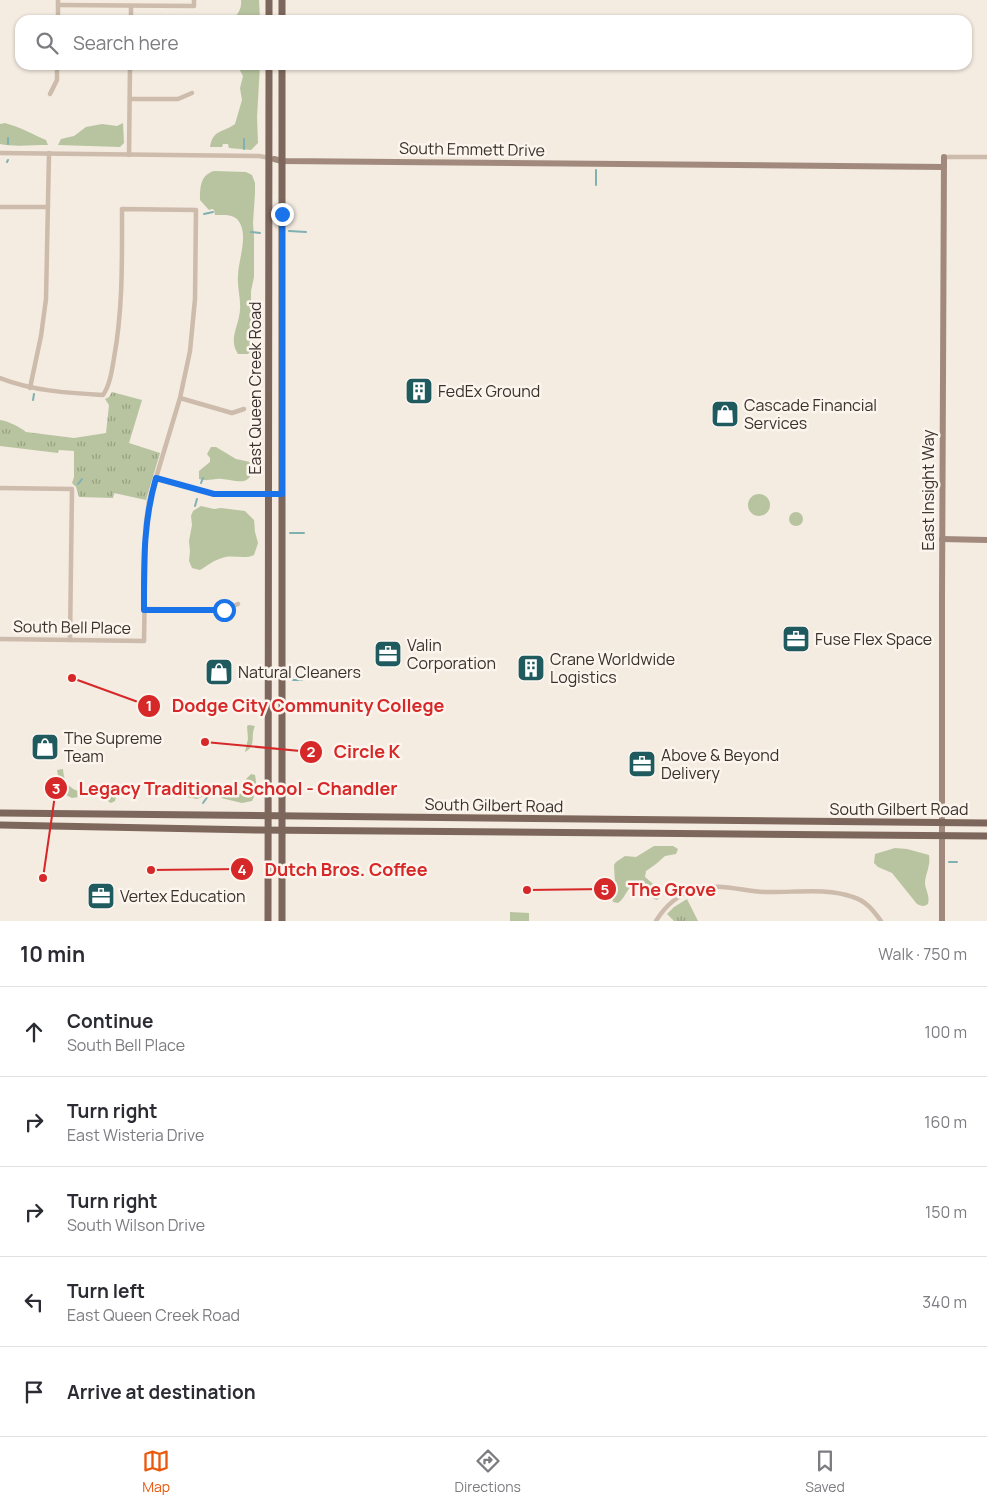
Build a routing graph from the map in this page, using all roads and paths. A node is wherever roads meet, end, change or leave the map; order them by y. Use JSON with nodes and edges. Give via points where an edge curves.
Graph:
{"nodes":[{"id":1,"x":194,"y":0,"type":"edge"},
{"id":2,"x":270,"y":0,"type":"edge"},
{"id":3,"x":282,"y":0,"type":"edge"},
{"id":4,"x":58,"y":2,"type":"edge"},
{"id":5,"x":131,"y":6,"type":"junction"},
{"id":6,"x":58,"y":15,"type":"edge"},
{"id":7,"x":131,"y":15,"type":"edge"},
{"id":8,"x":269,"y":15,"type":"edge"},
{"id":9,"x":282,"y":15,"type":"edge"},
{"id":10,"x":57,"y":70,"type":"edge"},
{"id":11,"x":130,"y":70,"type":"edge"},
{"id":12,"x":269,"y":70,"type":"edge"},
{"id":13,"x":282,"y":70,"type":"edge"},
{"id":14,"x":192,"y":93,"type":"dead end"},
{"id":15,"x":50,"y":94,"type":"dead end"},
{"id":16,"x":130,"y":99,"type":"junction"},
{"id":17,"x":0,"y":153,"type":"edge"},
{"id":18,"x":49,"y":153,"type":"junction"},
{"id":19,"x":129,"y":154,"type":"junction"},
{"id":20,"x":944,"y":157,"type":"joint"},
{"id":21,"x":987,"y":157,"type":"edge"},
{"id":22,"x":272,"y":158,"type":"junction"},
{"id":23,"x":282,"y":160,"type":"junction"},
{"id":24,"x":944,"y":168,"type":"junction"},
{"id":25,"x":0,"y":207,"type":"edge"},
{"id":26,"x":48,"y":208,"type":"junction"},
{"id":27,"x":0,"y":378,"type":"edge"},
{"id":28,"x":30,"y":388,"type":"junction"},
{"id":29,"x":180,"y":398,"type":"junction"},
{"id":30,"x":244,"y":409,"type":"dead end"},
{"id":31,"x":156,"y":478,"type":"junction"},
{"id":32,"x":0,"y":488,"type":"edge"},
{"id":33,"x":269,"y":494,"type":"junction"},
{"id":34,"x":282,"y":494,"type":"junction"},
{"id":35,"x":942,"y":539,"type":"junction"},
{"id":36,"x":987,"y":540,"type":"edge"},
{"id":37,"x":238,"y":604,"type":"dead end"},
{"id":38,"x":144,"y":610,"type":"junction"},
{"id":39,"x":0,"y":639,"type":"edge"},
{"id":40,"x":70,"y":640,"type":"junction"},
{"id":41,"x":269,"y":662,"type":"junction"},
{"id":42,"x":282,"y":662,"type":"junction"},
{"id":43,"x":0,"y":812,"type":"edge"},
{"id":44,"x":268,"y":815,"type":"junction"},
{"id":45,"x":283,"y":815,"type":"junction"},
{"id":46,"x":440,"y":818,"type":"junction"},
{"id":47,"x":598,"y":819,"type":"junction"},
{"id":48,"x":942,"y":823,"type":"junction"},
{"id":49,"x":987,"y":823,"type":"edge"},
{"id":50,"x":0,"y":825,"type":"edge"},
{"id":51,"x":268,"y":830,"type":"junction"},
{"id":52,"x":283,"y":830,"type":"junction"},
{"id":53,"x":440,"y":831,"type":"junction"},
{"id":54,"x":598,"y":833,"type":"junction"},
{"id":55,"x":942,"y":836,"type":"junction"},
{"id":56,"x":987,"y":836,"type":"edge"},
{"id":57,"x":268,"y":921,"type":"edge"},
{"id":58,"x":282,"y":921,"type":"edge"},
{"id":59,"x":656,"y":921,"type":"edge"},
{"id":60,"x":882,"y":921,"type":"edge"},
{"id":61,"x":942,"y":921,"type":"edge"}],
"edges":[{"from":1,"to":5,"type":"street","via":[[194,6]]},
{"from":2,"to":8,"type":"main road"},
{"from":3,"to":9,"type":"main road"},
{"from":4,"to":5,"type":"street"},
{"from":4,"to":6,"type":"street"},
{"from":5,"to":7,"type":"street"},
{"from":10,"to":15,"type":"street","via":[[57,80]]},
{"from":11,"to":16,"type":"street"},
{"from":12,"to":22,"type":"main road","name":"East Queen Creek Road"},
{"from":13,"to":23,"type":"main road","name":"East Queen Creek Road"},
{"from":14,"to":16,"type":"street","via":[[178,100]]},
{"from":16,"to":19,"type":"street"},
{"from":17,"to":18,"type":"street","name":"South Emmett Drive"},
{"from":18,"to":19,"type":"street","name":"South Emmett Drive"},
{"from":18,"to":26,"type":"street"},
{"from":19,"to":22,"type":"street","name":"South Emmett Drive"},
{"from":20,"to":21,"type":"street"},
{"from":20,"to":24,"type":"street","name":"East Insight Way"},
{"from":22,"to":23,"type":"street","name":"South Emmett Drive"},
{"from":22,"to":33,"type":"main road","name":"East Queen Creek Road"},
{"from":23,"to":24,"type":"street","name":"South Emmett Drive"},
{"from":23,"to":34,"type":"main road","name":"East Queen Creek Road"},
{"from":24,"to":35,"type":"street","name":"East Insight Way"},
{"from":25,"to":26,"type":"street"},
{"from":26,"to":28,"type":"street","via":[[45,306]]},
{"from":27,"to":28,"type":"street"},
{"from":28,"to":29,"type":"street","via":[[103,395],[113,362],[120,312],[122,209],[196,210],[193,327]]},
{"from":29,"to":30,"type":"street","via":[[232,413]]},
{"from":29,"to":31,"type":"street"},
{"from":31,"to":33,"type":"street","via":[[214,494]]},
{"from":31,"to":38,"type":"street","via":[[146,522]]},
{"from":32,"to":40,"type":"street","via":[[72,489]]},
{"from":33,"to":34,"type":"street"},
{"from":33,"to":41,"type":"main road","name":"East Queen Creek Road"},
{"from":34,"to":42,"type":"main road","name":"East Queen Creek Road"},
{"from":35,"to":36,"type":"street"},
{"from":35,"to":48,"type":"street","name":"East Insight Way"},
{"from":37,"to":38,"type":"street","name":"South Bell Place","via":[[224,610]]},
{"from":38,"to":40,"type":"street","name":"South Bell Place","via":[[144,641]]},
{"from":39,"to":40,"type":"street","name":"South Bell Place"},
{"from":41,"to":42,"type":"main road"},
{"from":41,"to":44,"type":"main road","name":"East Queen Creek Road"},
{"from":42,"to":45,"type":"main road","name":"East Queen Creek Road"},
{"from":43,"to":44,"type":"main road","name":"South Gilbert Road"},
{"from":44,"to":45,"type":"main road","name":"South Gilbert Road"},
{"from":44,"to":51,"type":"main road","name":"East Queen Creek Road"},
{"from":45,"to":46,"type":"main road","name":"South Gilbert Road"},
{"from":45,"to":52,"type":"main road","name":"East Queen Creek Road"},
{"from":46,"to":47,"type":"main road","name":"South Gilbert Road"},
{"from":46,"to":53,"type":"main road"},
{"from":47,"to":48,"type":"main road","name":"South Gilbert Road"},
{"from":47,"to":54,"type":"main road"},
{"from":48,"to":49,"type":"main road","name":"South Gilbert Road"},
{"from":48,"to":55,"type":"street","name":"East Insight Way"},
{"from":50,"to":51,"type":"main road","name":"South Gilbert Road"},
{"from":51,"to":52,"type":"main road","name":"South Gilbert Road"},
{"from":51,"to":57,"type":"main road","name":"East Queen Creek Road"},
{"from":52,"to":53,"type":"main road","name":"South Gilbert Road"},
{"from":52,"to":58,"type":"main road","name":"East Queen Creek Road"},
{"from":53,"to":54,"type":"main road","name":"South Gilbert Road"},
{"from":54,"to":55,"type":"main road","name":"South Gilbert Road"},
{"from":55,"to":56,"type":"main road","name":"South Gilbert Road"},
{"from":55,"to":61,"type":"street","name":"East Insight Way"},
{"from":59,"to":60,"type":"street","via":[[669,902],[704,887],[764,892],[830,892],[865,903]]}]}
